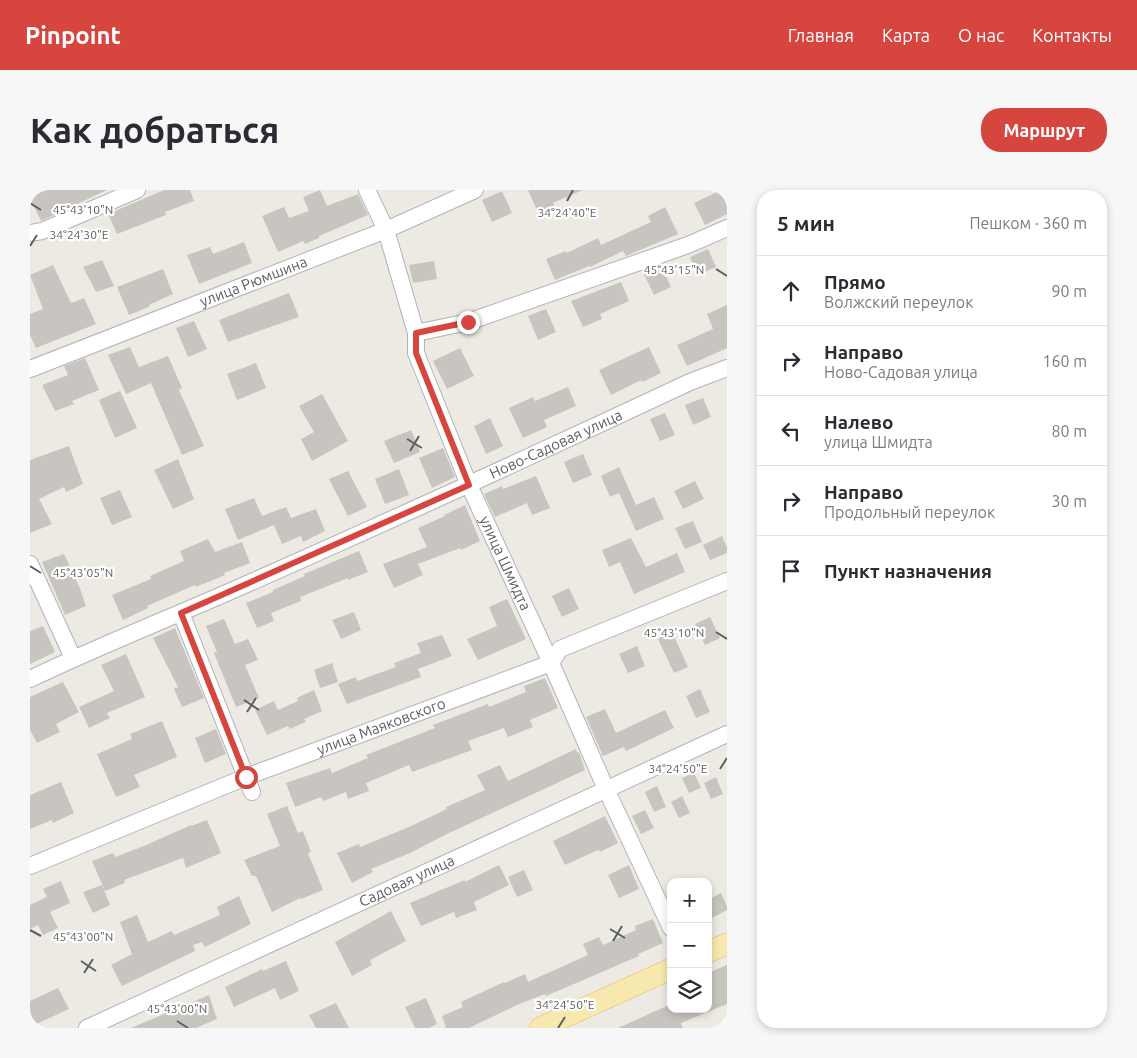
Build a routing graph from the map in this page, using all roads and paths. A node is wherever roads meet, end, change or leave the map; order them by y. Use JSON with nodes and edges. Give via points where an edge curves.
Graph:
{"nodes":[{"id":1,"x":137,"y":190,"type":"edge"},
{"id":2,"x":367,"y":190,"type":"edge"},
{"id":3,"x":475,"y":190,"type":"edge"},
{"id":4,"x":727,"y":228,"type":"edge"},
{"id":5,"x":386,"y":230,"type":"junction"},
{"id":6,"x":30,"y":233,"type":"edge"},
{"id":7,"x":416,"y":333,"type":"junction"},
{"id":8,"x":727,"y":368,"type":"edge"},
{"id":9,"x":30,"y":369,"type":"edge"},
{"id":10,"x":469,"y":485,"type":"junction"},
{"id":11,"x":30,"y":564,"type":"edge"},
{"id":12,"x":727,"y":581,"type":"edge"},
{"id":13,"x":181,"y":613,"type":"junction"},
{"id":14,"x":73,"y":658,"type":"junction"},
{"id":15,"x":550,"y":663,"type":"junction"},
{"id":16,"x":30,"y":679,"type":"edge"},
{"id":17,"x":727,"y":734,"type":"edge"},
{"id":18,"x":249,"y":784,"type":"junction"},
{"id":19,"x":606,"y":789,"type":"junction"},
{"id":20,"x":30,"y":866,"type":"edge"},
{"id":21,"x":669,"y":923,"type":"edge"},
{"id":22,"x":727,"y":944,"type":"edge"},
{"id":23,"x":712,"y":950,"type":"edge"},
{"id":24,"x":667,"y":971,"type":"edge"},
{"id":25,"x":87,"y":1028,"type":"edge"},
{"id":26,"x":540,"y":1028,"type":"edge"}],
"edges":[{"from":1,"to":6,"type":"street","via":[[42,231]]},
{"from":2,"to":5,"type":"street","name":"улица Шмидта"},
{"from":3,"to":5,"type":"street","name":"улица Рюмшина"},
{"from":4,"to":7,"type":"street","via":[[688,245],[468,322]]},
{"from":5,"to":7,"type":"street","name":"улица Шмидта"},
{"from":5,"to":9,"type":"street","name":"улица Рюмшина"},
{"from":7,"to":10,"type":"street","name":"улица Шмидта","via":[[416,353]]},
{"from":8,"to":10,"type":"street","name":"Ново-Садовая улица","via":[[690,382]]},
{"from":10,"to":13,"type":"street","name":"Ново-Садовая улица"},
{"from":10,"to":15,"type":"street","name":"улица Шмидта"},
{"from":11,"to":14,"type":"street"},
{"from":12,"to":15,"type":"street","name":"улица Маяковского","via":[[560,649]]},
{"from":13,"to":14,"type":"street","name":"Ново-Садовая улица"},
{"from":13,"to":18,"type":"street"},
{"from":14,"to":16,"type":"street","name":"Ново-Садовая улица"},
{"from":15,"to":18,"type":"street","name":"улица Маяковского"},
{"from":15,"to":19,"type":"street","name":"улица Шмидта"},
{"from":17,"to":19,"type":"street","name":"Садовая улица"},
{"from":18,"to":20,"type":"street","name":"улица Маяковского"},
{"from":19,"to":21,"type":"street","name":"улица Шмидта"},
{"from":19,"to":25,"type":"street","name":"Садовая улица"},
{"from":22,"to":23,"type":"main road"},
{"from":24,"to":26,"type":"main road"}]}
